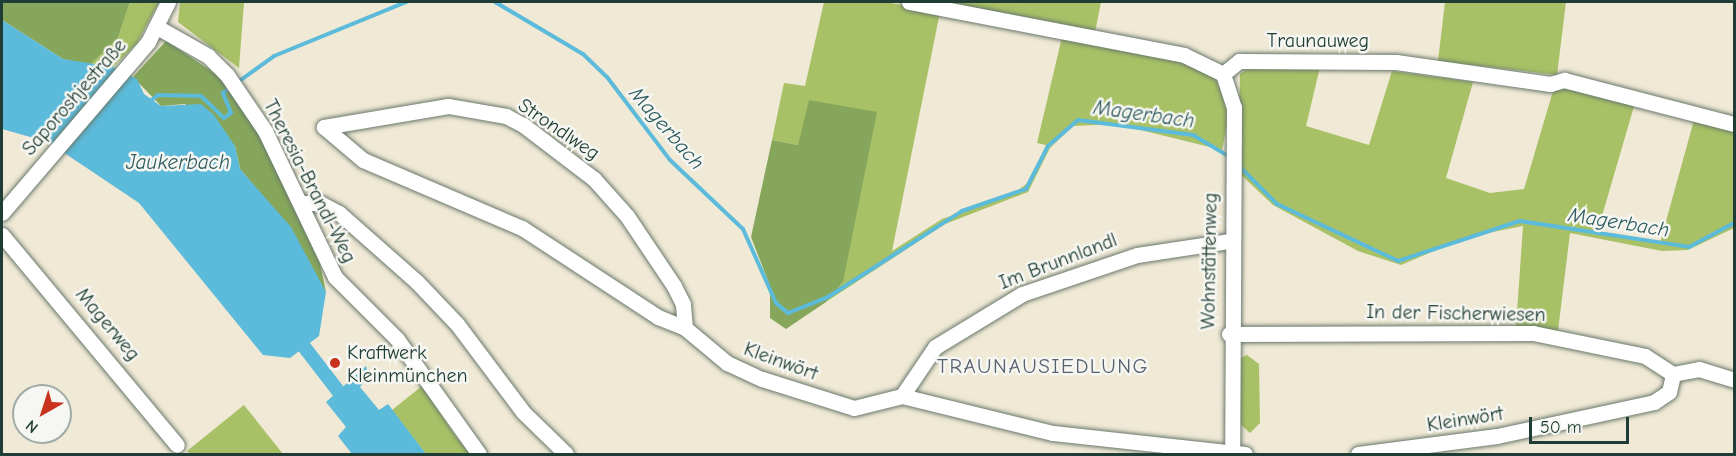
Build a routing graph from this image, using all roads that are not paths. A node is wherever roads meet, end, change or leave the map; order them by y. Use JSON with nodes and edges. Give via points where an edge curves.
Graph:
{"nodes":[{"id":1,"x":168,"y":2,"type":"edge"},
{"id":2,"x":909,"y":2,"type":"edge"},
{"id":3,"x":157,"y":27,"type":"junction"},
{"id":4,"x":1223,"y":74,"type":"junction"},
{"id":5,"x":1734,"y":124,"type":"edge"},
{"id":6,"x":324,"y":127,"type":"joint"},
{"id":7,"x":302,"y":203,"type":"junction"},
{"id":8,"x":2,"y":213,"type":"edge"},
{"id":9,"x":2,"y":235,"type":"edge"},
{"id":10,"x":1230,"y":241,"type":"junction"},
{"id":11,"x":685,"y":328,"type":"junction"},
{"id":12,"x":1229,"y":334,"type":"junction"},
{"id":13,"x":1673,"y":374,"type":"junction"},
{"id":14,"x":1734,"y":380,"type":"edge"},
{"id":15,"x":902,"y":396,"type":"junction"},
{"id":16,"x":177,"y":445,"type":"dead end"},
{"id":17,"x":1239,"y":452,"type":"edge"},
{"id":18,"x":479,"y":454,"type":"edge"},
{"id":19,"x":566,"y":454,"type":"edge"},
{"id":20,"x":1358,"y":454,"type":"edge"}],
"edges":[{"from":1,"to":3,"type":"street","name":"Saporoshjestraße"},
{"from":2,"to":4,"type":"street","via":[[1184,55]]},
{"from":3,"to":7,"type":"street","name":"Theresia-Brandl-Weg","via":[[208,56],[227,75]]},
{"from":3,"to":8,"type":"street","name":"Saporoshjestraße","via":[[137,57]]},
{"from":4,"to":5,"type":"street","name":"Traunauweg","via":[[1239,61],[1396,62],[1550,84],[1564,80]]},
{"from":4,"to":10,"type":"street","name":"Wohnstättenweg","via":[[1233,96]]},
{"from":6,"to":11,"type":"street","name":"Kleinwört","via":[[363,160],[522,228],[658,317]]},
{"from":6,"to":11,"type":"street","name":"Strondlweg","via":[[448,106],[506,116],[523,125],[594,178],[627,216],[674,286],[683,304]]},
{"from":7,"to":18,"type":"street","name":"Theresia-Brandl-Weg","via":[[335,277],[397,339]]},
{"from":7,"to":19,"type":"street","via":[[320,202],[339,213],[417,282],[452,318],[523,412]]},
{"from":9,"to":16,"type":"street","name":"Magerweg"},
{"from":10,"to":12,"type":"street","name":"Wohnstättenweg"},
{"from":10,"to":15,"type":"street","name":"Im Brunnlandl","via":[[1101,264],[1015,298],[935,347]]},
{"from":11,"to":15,"type":"street","name":"Kleinwört","via":[[744,373],[832,401],[869,408]]},
{"from":12,"to":13,"type":"street","name":"In der Fischerwiesen","via":[[1533,333],[1645,356]]},
{"from":12,"to":17,"type":"street","name":"Wohnstättenweg"},
{"from":13,"to":14,"type":"street","via":[[1699,369]]},
{"from":13,"to":20,"type":"street","name":"Kleinwört","via":[[1669,392],[1654,402],[1497,436]]},
{"from":15,"to":17,"type":"street","via":[[1053,433]]}]}
